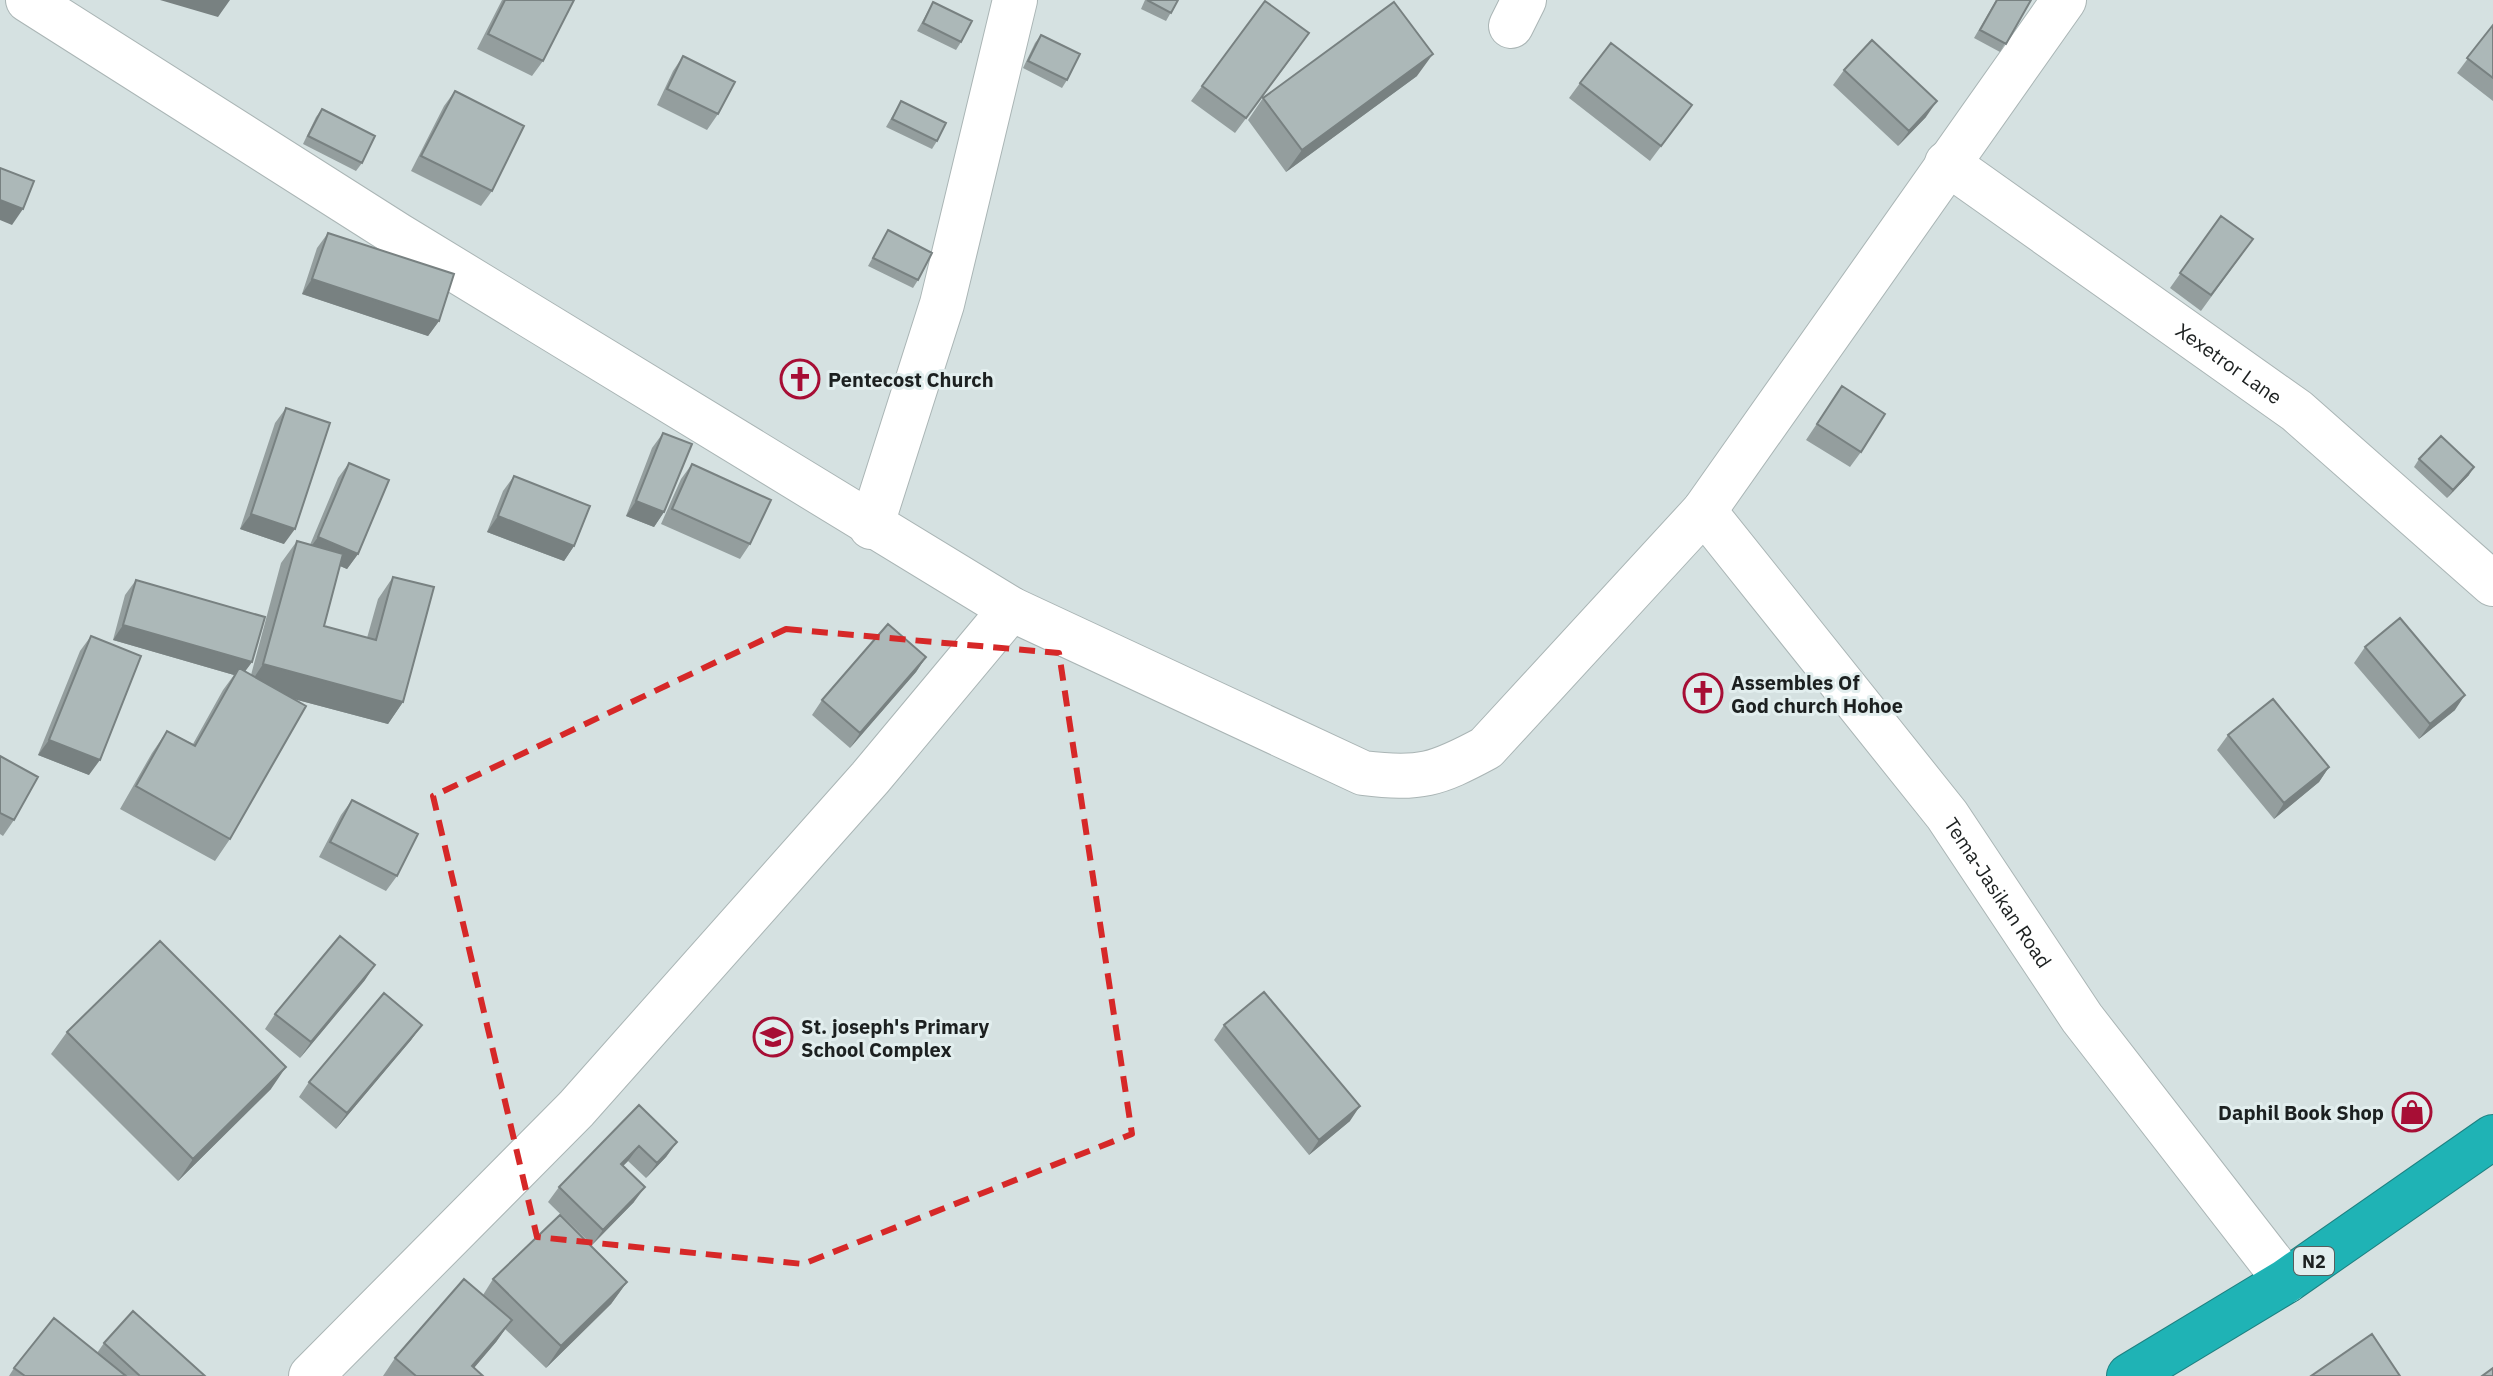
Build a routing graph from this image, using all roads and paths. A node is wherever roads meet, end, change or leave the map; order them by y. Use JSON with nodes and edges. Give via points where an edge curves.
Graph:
{"nodes":[{"id":1,"x":28,"y":0,"type":"edge"},
{"id":2,"x":1015,"y":0,"type":"edge"},
{"id":3,"x":2064,"y":0,"type":"edge"},
{"id":4,"x":1947,"y":163,"type":"junction"},
{"id":5,"x":1704,"y":511,"type":"junction"},
{"id":6,"x":871,"y":527,"type":"junction"},
{"id":7,"x":2493,"y":584,"type":"edge"},
{"id":8,"x":1011,"y":609,"type":"junction"},
{"id":9,"x":2493,"y":1137,"type":"edge"},
{"id":10,"x":2286,"y":1281,"type":"junction"},
{"id":11,"x":311,"y":1376,"type":"edge"},
{"id":12,"x":2129,"y":1376,"type":"edge"}],
"edges":[{"from":1,"to":6,"type":"street"},
{"from":2,"to":6,"type":"street","via":[[942,304]]},
{"from":3,"to":4,"type":"street"},
{"from":4,"to":5,"type":"street"},
{"from":4,"to":7,"type":"street","name":"Xexetror Lane","via":[[2297,411]]},
{"from":5,"to":8,"type":"street","via":[[1486,748],[1441,772],[1403,778],[1363,773]]},
{"from":5,"to":10,"type":"street","name":"Tema-Jasikan Road","via":[[1947,815],[2082,1018]]},
{"from":6,"to":8,"type":"street"},
{"from":8,"to":11,"type":"street","via":[[870,778],[576,1109]]},
{"from":9,"to":10,"type":"highway","number":"N2"},
{"from":10,"to":12,"type":"highway","number":"N2"}]}
